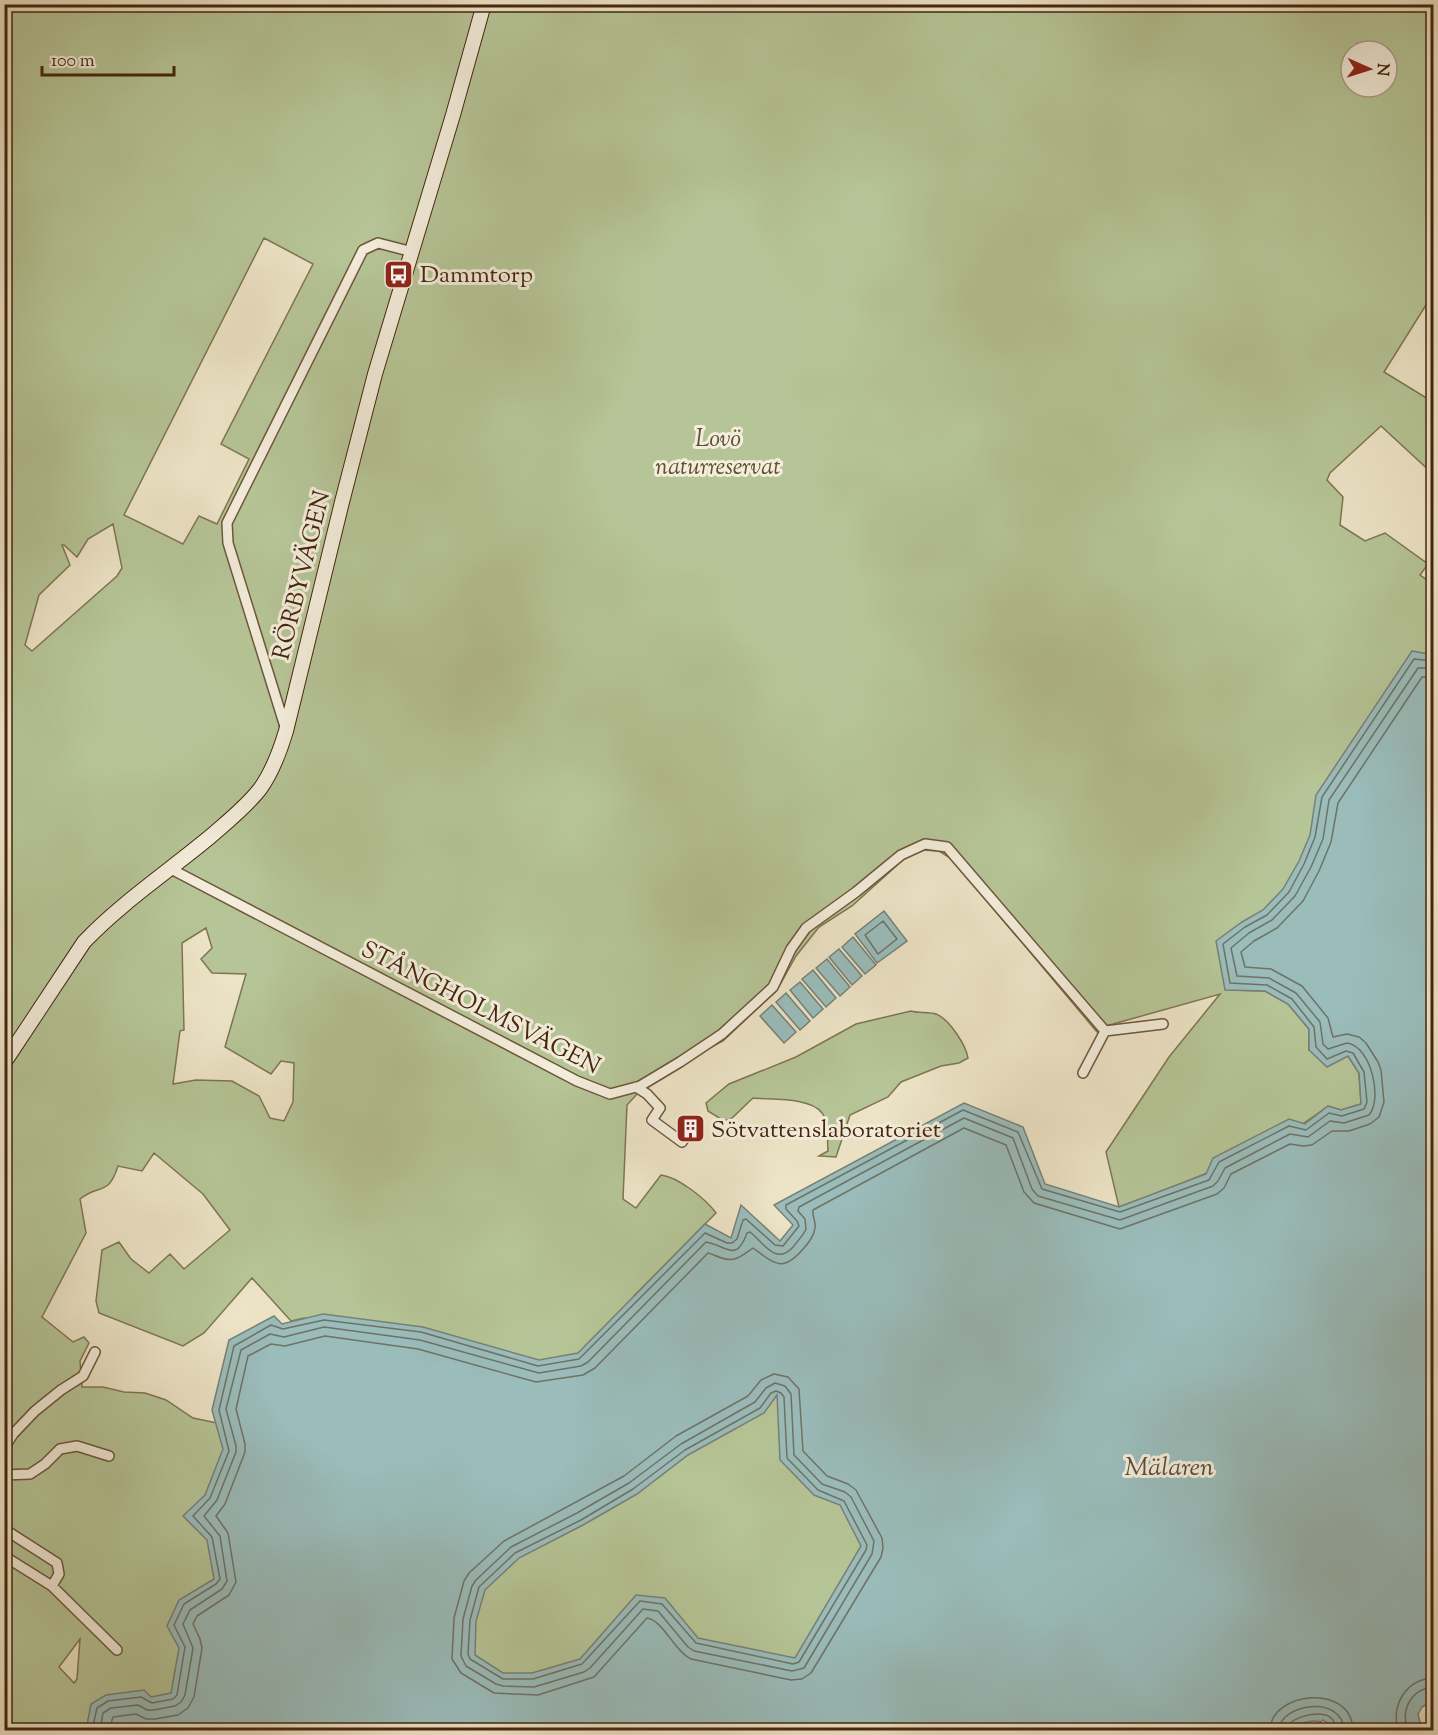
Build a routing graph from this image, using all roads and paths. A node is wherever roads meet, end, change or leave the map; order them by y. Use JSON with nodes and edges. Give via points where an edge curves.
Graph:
{"nodes":[{"id":1,"x":484,"y":4,"type":"edge"},
{"id":2,"x":413,"y":252,"type":"junction"},
{"id":3,"x":286,"y":731,"type":"junction"},
{"id":4,"x":171,"y":869,"type":"junction"},
{"id":5,"x":1163,"y":1024,"type":"dead end"},
{"id":6,"x":1105,"y":1031,"type":"junction"},
{"id":7,"x":4,"y":1063,"type":"edge"},
{"id":8,"x":1083,"y":1073,"type":"dead end"},
{"id":9,"x":636,"y":1087,"type":"junction"},
{"id":10,"x":684,"y":1139,"type":"dead end"},
{"id":11,"x":95,"y":1352,"type":"dead end"},
{"id":12,"x":4,"y":1448,"type":"edge"},
{"id":13,"x":109,"y":1456,"type":"dead end"},
{"id":14,"x":4,"y":1475,"type":"edge"},
{"id":15,"x":4,"y":1529,"type":"edge"},
{"id":16,"x":4,"y":1556,"type":"edge"},
{"id":17,"x":52,"y":1586,"type":"junction"},
{"id":18,"x":117,"y":1650,"type":"dead end"}],
"edges":[{"from":1,"to":2,"type":"street","name":"RÖRBYVÄGEN"},
{"from":2,"to":3,"type":"street","name":"RÖRBYVÄGEN","via":[[375,374]]},
{"from":2,"to":3,"type":"street","via":[[378,243],[363,250],[227,523],[228,543]]},
{"from":3,"to":4,"type":"street","name":"RÖRBYVÄGEN","via":[[276,763],[261,788],[240,811]]},
{"from":4,"to":7,"type":"street","name":"RÖRBYVÄGEN","via":[[84,942]]},
{"from":4,"to":9,"type":"street","name":"STÅNGHOLMSVÄGEN","via":[[577,1081],[610,1094]]},
{"from":5,"to":6,"type":"street"},
{"from":6,"to":8,"type":"street"},
{"from":6,"to":9,"type":"street","name":"STÅNGHOLMSVÄGEN","via":[[947,847],[925,844],[901,855],[806,928],[773,987],[722,1034]]},
{"from":9,"to":10,"type":"street","via":[[660,1108],[652,1120],[682,1142]]},
{"from":11,"to":12,"type":"street","via":[[83,1376],[35,1411]]},
{"from":13,"to":14,"type":"street","via":[[77,1446],[60,1449],[30,1474]]},
{"from":15,"to":17,"type":"street","via":[[57,1563],[59,1574]]},
{"from":16,"to":17,"type":"street"},
{"from":17,"to":18,"type":"street"}]}
